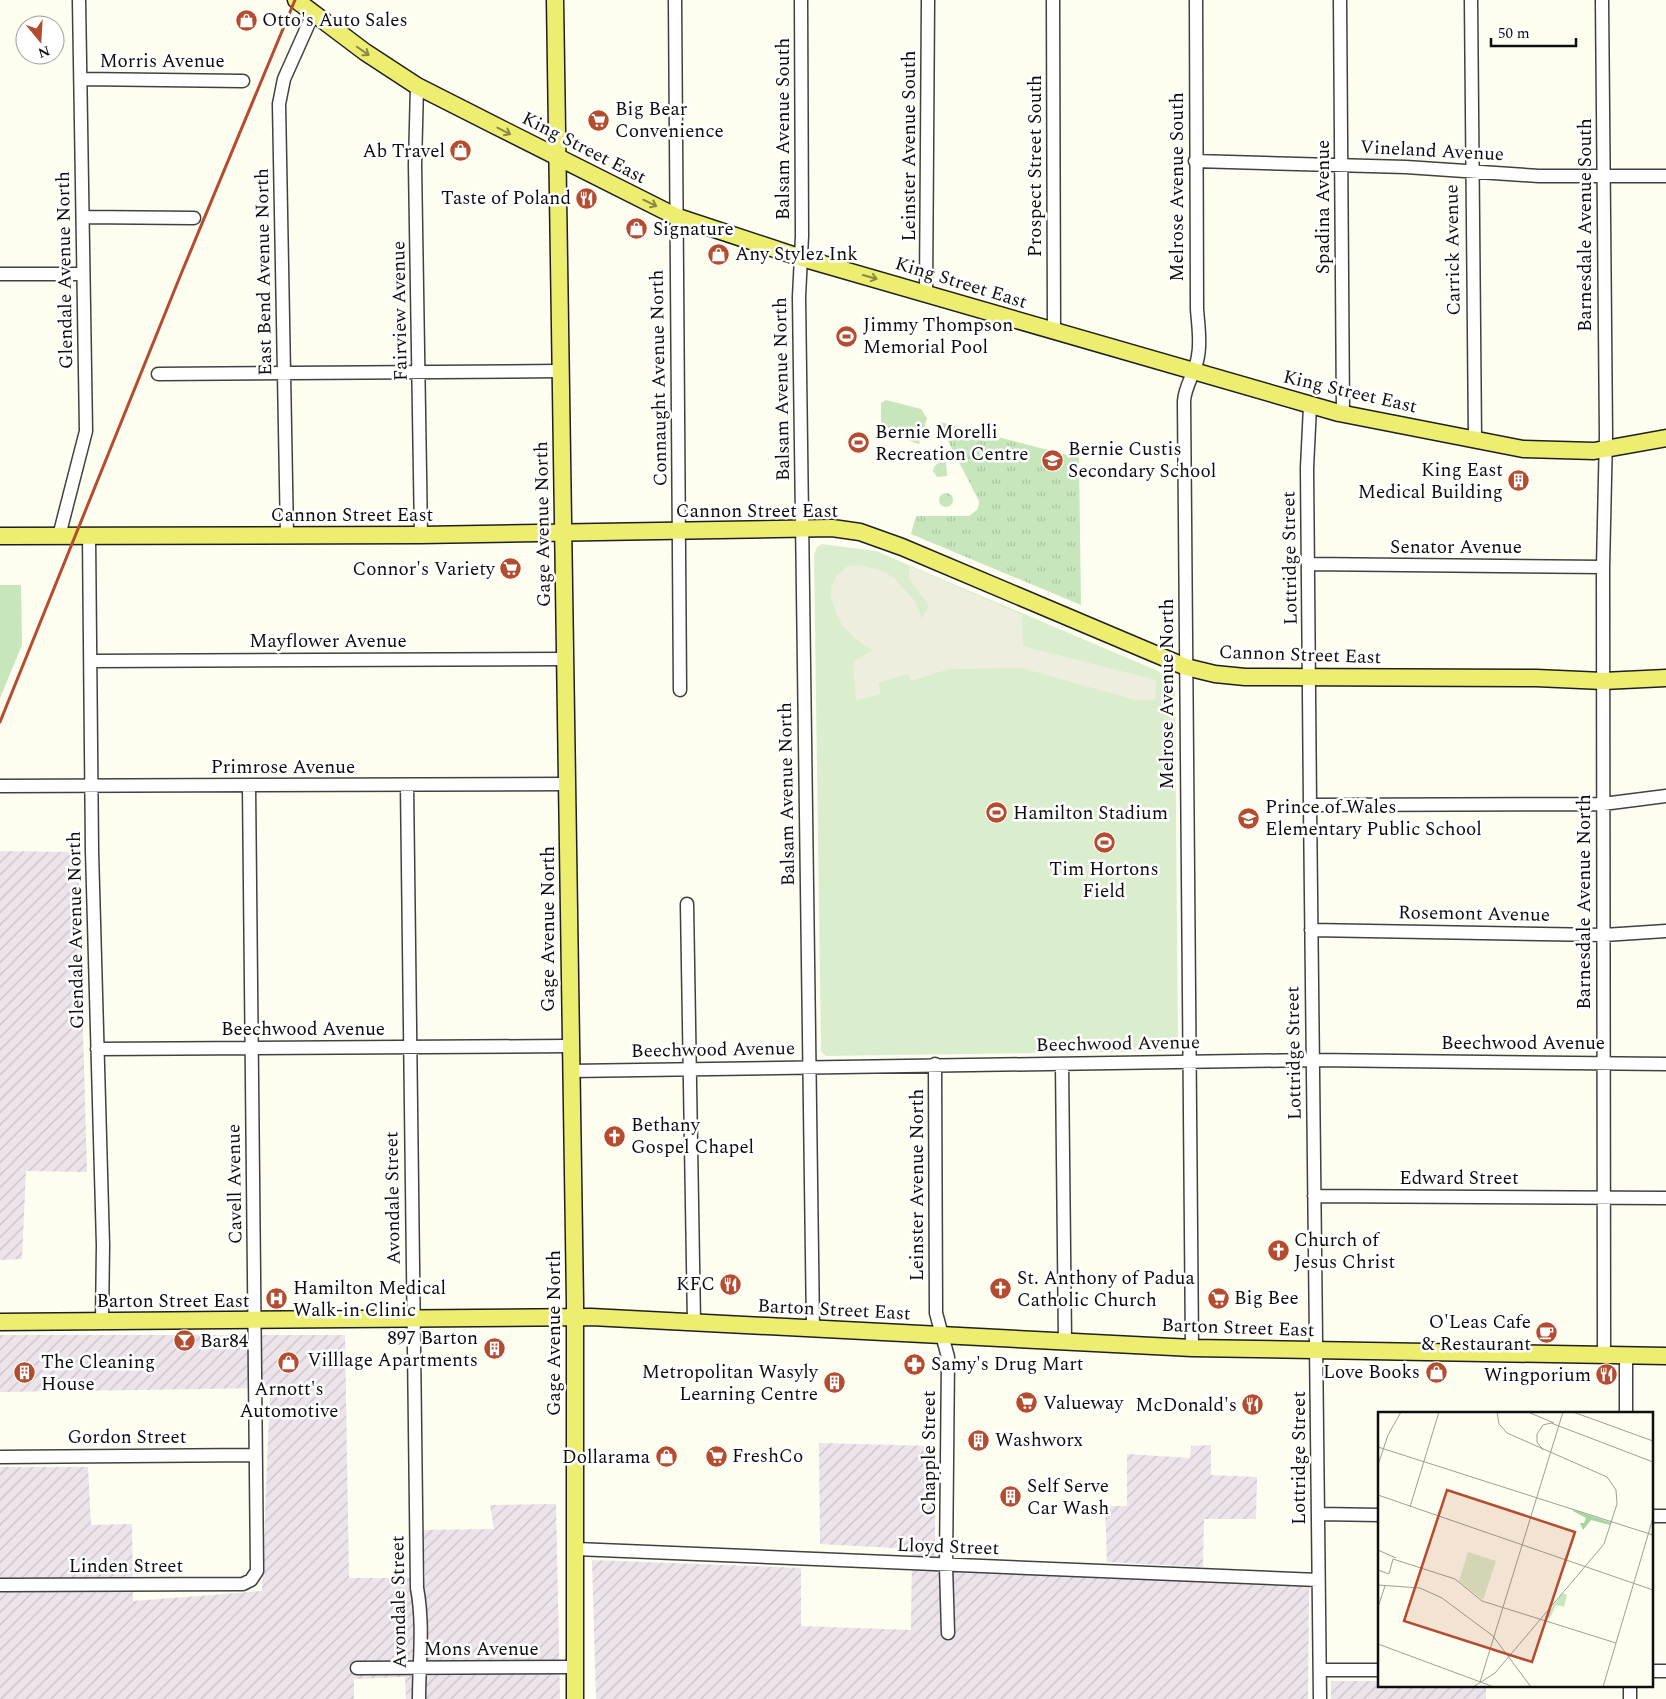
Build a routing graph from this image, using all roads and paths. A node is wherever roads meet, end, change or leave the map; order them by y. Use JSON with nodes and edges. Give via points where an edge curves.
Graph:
{"nodes":[{"id":1,"x":80,"y":0,"type":"edge"},
{"id":2,"x":296,"y":0,"type":"edge"},
{"id":3,"x":555,"y":0,"type":"edge"},
{"id":4,"x":675,"y":0,"type":"edge"},
{"id":5,"x":801,"y":0,"type":"edge"},
{"id":6,"x":928,"y":0,"type":"edge"},
{"id":7,"x":1053,"y":0,"type":"edge"},
{"id":8,"x":1196,"y":0,"type":"edge"},
{"id":9,"x":1340,"y":0,"type":"edge"},
{"id":10,"x":1471,"y":0,"type":"edge"},
{"id":11,"x":1602,"y":0,"type":"edge"},
{"id":12,"x":313,"y":14,"type":"junction"},
{"id":13,"x":81,"y":80,"type":"junction"},
{"id":14,"x":243,"y":81,"type":"dead end"},
{"id":15,"x":416,"y":86,"type":"junction"},
{"id":16,"x":557,"y":158,"type":"junction"},
{"id":17,"x":1195,"y":161,"type":"junction"},
{"id":18,"x":1341,"y":166,"type":"junction"},
{"id":19,"x":1471,"y":172,"type":"junction"},
{"id":20,"x":1604,"y":176,"type":"junction"},
{"id":21,"x":1666,"y":176,"type":"edge"},
{"id":22,"x":676,"y":216,"type":"junction"},
{"id":23,"x":83,"y":217,"type":"junction"},
{"id":24,"x":194,"y":218,"type":"dead end"},
{"id":25,"x":802,"y":258,"type":"junction"},
{"id":26,"x":0,"y":274,"type":"edge"},
{"id":27,"x":83,"y":274,"type":"junction"},
{"id":28,"x":926,"y":293,"type":"junction"},
{"id":29,"x":1054,"y":332,"type":"junction"},
{"id":30,"x":560,"y":371,"type":"junction"},
{"id":31,"x":420,"y":372,"type":"junction"},
{"id":32,"x":1194,"y":372,"type":"junction"},
{"id":33,"x":284,"y":373,"type":"junction"},
{"id":34,"x":158,"y":374,"type":"dead end"},
{"id":35,"x":1310,"y":406,"type":"junction"},
{"id":36,"x":1343,"y":414,"type":"junction"},
{"id":37,"x":1666,"y":438,"type":"edge"},
{"id":38,"x":1475,"y":440,"type":"junction"},
{"id":39,"x":1605,"y":450,"type":"junction"},
{"id":40,"x":802,"y":528,"type":"junction"},
{"id":41,"x":680,"y":530,"type":"junction"},
{"id":42,"x":563,"y":532,"type":"junction"},
{"id":43,"x":421,"y":535,"type":"junction"},
{"id":44,"x":0,"y":536,"type":"edge"},
{"id":45,"x":60,"y":536,"type":"junction"},
{"id":46,"x":90,"y":536,"type":"junction"},
{"id":47,"x":287,"y":536,"type":"junction"},
{"id":48,"x":1308,"y":564,"type":"junction"},
{"id":49,"x":1603,"y":567,"type":"junction"},
{"id":50,"x":565,"y":659,"type":"junction"},
{"id":51,"x":90,"y":661,"type":"junction"},
{"id":52,"x":1186,"y":667,"type":"junction"},
{"id":53,"x":1310,"y":677,"type":"junction"},
{"id":54,"x":1666,"y":678,"type":"edge"},
{"id":55,"x":1603,"y":681,"type":"junction"},
{"id":56,"x":680,"y":690,"type":"dead end"},
{"id":57,"x":567,"y":784,"type":"junction"},
{"id":58,"x":407,"y":785,"type":"junction"},
{"id":59,"x":0,"y":786,"type":"edge"},
{"id":60,"x":92,"y":786,"type":"junction"},
{"id":61,"x":249,"y":786,"type":"junction"},
{"id":62,"x":1666,"y":796,"type":"edge"},
{"id":63,"x":1310,"y":804,"type":"junction"},
{"id":64,"x":1603,"y":804,"type":"junction"},
{"id":65,"x":687,"y":904,"type":"dead end"},
{"id":66,"x":1311,"y":930,"type":"junction"},
{"id":67,"x":1666,"y":931,"type":"edge"},
{"id":68,"x":1604,"y":935,"type":"junction"},
{"id":69,"x":569,"y":1046,"type":"junction"},
{"id":70,"x":409,"y":1047,"type":"junction"},
{"id":71,"x":252,"y":1048,"type":"junction"},
{"id":72,"x":97,"y":1049,"type":"junction"},
{"id":73,"x":1314,"y":1060,"type":"junction"},
{"id":74,"x":1188,"y":1061,"type":"junction"},
{"id":75,"x":1602,"y":1062,"type":"junction"},
{"id":76,"x":935,"y":1064,"type":"junction"},
{"id":77,"x":1062,"y":1064,"type":"junction"},
{"id":78,"x":1666,"y":1064,"type":"edge"},
{"id":79,"x":809,"y":1067,"type":"junction"},
{"id":80,"x":689,"y":1070,"type":"junction"},
{"id":81,"x":570,"y":1071,"type":"junction"},
{"id":82,"x":1314,"y":1196,"type":"junction"},
{"id":83,"x":1603,"y":1198,"type":"junction"},
{"id":84,"x":1666,"y":1198,"type":"edge"},
{"id":85,"x":573,"y":1317,"type":"junction"},
{"id":86,"x":414,"y":1320,"type":"junction"},
{"id":87,"x":255,"y":1321,"type":"junction"},
{"id":88,"x":0,"y":1322,"type":"edge"},
{"id":89,"x":102,"y":1322,"type":"junction"},
{"id":90,"x":694,"y":1323,"type":"junction"},
{"id":91,"x":813,"y":1329,"type":"junction"},
{"id":92,"x":942,"y":1334,"type":"junction"},
{"id":93,"x":1065,"y":1341,"type":"junction"},
{"id":94,"x":1192,"y":1348,"type":"junction"},
{"id":95,"x":1317,"y":1351,"type":"junction"},
{"id":96,"x":1604,"y":1355,"type":"junction"},
{"id":97,"x":1626,"y":1355,"type":"junction"},
{"id":98,"x":1666,"y":1356,"type":"edge"},
{"id":99,"x":1626,"y":1412,"type":"edge"},
{"id":100,"x":255,"y":1455,"type":"junction"},
{"id":101,"x":0,"y":1457,"type":"edge"},
{"id":102,"x":1319,"y":1514,"type":"junction"},
{"id":103,"x":1378,"y":1515,"type":"edge"},
{"id":104,"x":576,"y":1550,"type":"junction"},
{"id":105,"x":946,"y":1566,"type":"junction"},
{"id":106,"x":251,"y":1580,"type":"joint"},
{"id":107,"x":1318,"y":1580,"type":"junction"},
{"id":108,"x":0,"y":1585,"type":"edge"},
{"id":109,"x":948,"y":1633,"type":"dead end"},
{"id":110,"x":575,"y":1667,"type":"junction"},
{"id":111,"x":357,"y":1668,"type":"dead end"},
{"id":112,"x":419,"y":1668,"type":"junction"},
{"id":113,"x":1320,"y":1670,"type":"junction"},
{"id":114,"x":1378,"y":1670,"type":"edge"},
{"id":115,"x":1630,"y":1686,"type":"edge"},
{"id":116,"x":419,"y":1699,"type":"edge"},
{"id":117,"x":575,"y":1699,"type":"edge"},
{"id":118,"x":1320,"y":1699,"type":"edge"},
{"id":119,"x":1630,"y":1699,"type":"edge"}],
"edges":[{"from":1,"to":13,"type":"street","name":"Glendale Avenue North"},
{"from":2,"to":12,"type":"main road","name":"King Street East"},
{"from":3,"to":16,"type":"main road","name":"Gage Avenue North"},
{"from":4,"to":22,"type":"street","name":"Connaught Avenue North"},
{"from":5,"to":25,"type":"street","name":"Balsam Avenue South"},
{"from":6,"to":28,"type":"street","name":"Leinster Avenue South"},
{"from":7,"to":29,"type":"street","name":"Prospect Street South"},
{"from":8,"to":17,"type":"street","name":"Melrose Avenue South"},
{"from":9,"to":18,"type":"street","name":"Spadina Avenue"},
{"from":10,"to":19,"type":"street","name":"Carrick Avenue"},
{"from":11,"to":20,"type":"street","name":"Barnesdale Avenue South"},
{"from":12,"to":15,"type":"main road","name":"King Street East","one_way":true},
{"from":12,"to":33,"type":"street","name":"East Bend Avenue North","via":[[284,79],[280,104]]},
{"from":13,"to":14,"type":"street","name":"Morris Avenue"},
{"from":13,"to":23,"type":"street","name":"Glendale Avenue North"},
{"from":15,"to":16,"type":"main road","name":"King Street East","one_way":true},
{"from":15,"to":31,"type":"street","name":"Fairview Avenue"},
{"from":16,"to":22,"type":"main road","name":"King Street East","one_way":true},
{"from":16,"to":30,"type":"main road","name":"Gage Avenue North"},
{"from":17,"to":18,"type":"street","name":"Vineland Avenue"},
{"from":17,"to":32,"type":"street","name":"Melrose Avenue South","via":[[1199,348]]},
{"from":18,"to":19,"type":"street","name":"Vineland Avenue"},
{"from":18,"to":36,"type":"street","name":"Spadina Avenue"},
{"from":19,"to":20,"type":"street","name":"Vineland Avenue"},
{"from":19,"to":38,"type":"street","name":"Carrick Avenue"},
{"from":20,"to":21,"type":"street","name":"Vineland Avenue"},
{"from":20,"to":39,"type":"street","name":"Barnesdale Avenue South"},
{"from":22,"to":25,"type":"main road","name":"King Street East"},
{"from":22,"to":41,"type":"street","name":"Connaught Avenue North"},
{"from":23,"to":24,"type":"street"},
{"from":23,"to":27,"type":"street","name":"Glendale Avenue North"},
{"from":25,"to":28,"type":"main road","name":"King Street East","one_way":true},
{"from":25,"to":40,"type":"street","name":"Balsam Avenue North","via":[[799,298]]},
{"from":26,"to":27,"type":"street"},
{"from":27,"to":45,"type":"street","name":"Glendale Avenue North","via":[[86,431]]},
{"from":28,"to":29,"type":"main road","name":"King Street East"},
{"from":29,"to":32,"type":"main road","name":"King Street East"},
{"from":30,"to":31,"type":"street"},
{"from":30,"to":42,"type":"main road","name":"Gage Avenue North"},
{"from":31,"to":33,"type":"street"},
{"from":31,"to":43,"type":"street","name":"Fairview Avenue"},
{"from":32,"to":35,"type":"main road","name":"King Street East"},
{"from":32,"to":52,"type":"street","name":"Melrose Avenue North","via":[[1184,401]]},
{"from":33,"to":34,"type":"street"},
{"from":33,"to":47,"type":"street","name":"East Bend Avenue North"},
{"from":35,"to":36,"type":"main road","name":"King Street East"},
{"from":35,"to":48,"type":"street","name":"Lottridge Street"},
{"from":36,"to":38,"type":"main road","name":"King Street East"},
{"from":37,"to":39,"type":"main road","name":"King Street East"},
{"from":38,"to":39,"type":"main road","name":"King Street East","via":[[1540,450]]},
{"from":39,"to":49,"type":"street","name":"Barnesdale Avenue North"},
{"from":40,"to":41,"type":"main road","name":"Cannon Street East"},
{"from":40,"to":52,"type":"main road","name":"Cannon Street East","via":[[860,532],[894,544]]},
{"from":40,"to":79,"type":"street","name":"Balsam Avenue North"},
{"from":41,"to":42,"type":"main road","name":"Cannon Street East"},
{"from":41,"to":56,"type":"street","name":"Connaught Avenue North"},
{"from":42,"to":43,"type":"main road","name":"Cannon Street East"},
{"from":42,"to":50,"type":"main road","name":"Gage Avenue North"},
{"from":43,"to":47,"type":"main road","name":"Cannon Street East"},
{"from":44,"to":45,"type":"main road","name":"Cannon Street East"},
{"from":45,"to":46,"type":"main road","name":"Cannon Street East"},
{"from":46,"to":47,"type":"main road","name":"Cannon Street East"},
{"from":46,"to":51,"type":"street","name":"Glendale Avenue North"},
{"from":48,"to":49,"type":"street","name":"Senator Avenue"},
{"from":48,"to":53,"type":"street","name":"Lottridge Street"},
{"from":49,"to":55,"type":"street","name":"Barnesdale Avenue North"},
{"from":50,"to":51,"type":"street","name":"Mayflower Avenue"},
{"from":50,"to":57,"type":"main road","name":"Gage Avenue North"},
{"from":51,"to":60,"type":"street","name":"Glendale Avenue North"},
{"from":52,"to":53,"type":"main road","name":"Cannon Street East","via":[[1230,676]]},
{"from":52,"to":74,"type":"street","name":"Melrose Avenue North"},
{"from":53,"to":55,"type":"main road","name":"Cannon Street East"},
{"from":53,"to":63,"type":"street","name":"Lottridge Street"},
{"from":54,"to":55,"type":"main road","name":"Cannon Street East"},
{"from":55,"to":64,"type":"street","name":"Barnesdale Avenue North"},
{"from":57,"to":58,"type":"street","name":"Primrose Avenue"},
{"from":57,"to":69,"type":"main road","name":"Gage Avenue North"},
{"from":58,"to":61,"type":"street","name":"Primrose Avenue"},
{"from":58,"to":70,"type":"street","name":"Avondale Street"},
{"from":59,"to":60,"type":"street","name":"Primrose Avenue"},
{"from":60,"to":61,"type":"street","name":"Primrose Avenue"},
{"from":60,"to":72,"type":"street","name":"Glendale Avenue North"},
{"from":61,"to":71,"type":"street","name":"Cavell Avenue"},
{"from":62,"to":64,"type":"street"},
{"from":63,"to":64,"type":"street"},
{"from":63,"to":66,"type":"street","name":"Lottridge Street"},
{"from":64,"to":68,"type":"street","name":"Barnesdale Avenue North"},
{"from":65,"to":80,"type":"street"},
{"from":66,"to":68,"type":"street","name":"Rosemont Avenue"},
{"from":66,"to":73,"type":"street","name":"Lottridge Street"},
{"from":67,"to":68,"type":"street","name":"Rosemont Avenue"},
{"from":68,"to":75,"type":"street","name":"Barnesdale Avenue North"},
{"from":69,"to":70,"type":"street","name":"Beechwood Avenue"},
{"from":69,"to":81,"type":"main road","name":"Gage Avenue North"},
{"from":70,"to":71,"type":"street","name":"Beechwood Avenue"},
{"from":70,"to":86,"type":"street","name":"Avondale Street"},
{"from":71,"to":72,"type":"street","name":"Beechwood Avenue"},
{"from":71,"to":87,"type":"street","name":"Cavell Avenue"},
{"from":72,"to":89,"type":"street","name":"Glendale Avenue North"},
{"from":73,"to":74,"type":"street","name":"Beechwood Avenue"},
{"from":73,"to":75,"type":"street","name":"Beechwood Avenue"},
{"from":73,"to":82,"type":"street","name":"Lottridge Street"},
{"from":74,"to":77,"type":"street","name":"Beechwood Avenue"},
{"from":74,"to":94,"type":"street","name":"Melrose Avenue North"},
{"from":75,"to":78,"type":"street","name":"Beechwood Avenue"},
{"from":75,"to":83,"type":"street","name":"Barnesdale Avenue North"},
{"from":76,"to":77,"type":"street","name":"Beechwood Avenue"},
{"from":76,"to":79,"type":"street","name":"Beechwood Avenue"},
{"from":76,"to":92,"type":"street","name":"Leinster Avenue North","via":[[936,1313]]},
{"from":77,"to":93,"type":"street"},
{"from":79,"to":80,"type":"street","name":"Beechwood Avenue"},
{"from":79,"to":91,"type":"street","name":"Balsam Avenue North"},
{"from":80,"to":81,"type":"street","name":"Beechwood Avenue"},
{"from":80,"to":90,"type":"street"},
{"from":81,"to":85,"type":"main road","name":"Gage Avenue North"},
{"from":82,"to":83,"type":"street","name":"Edward Street"},
{"from":82,"to":95,"type":"street","name":"Lottridge Street"},
{"from":83,"to":84,"type":"street","name":"Edward Street"},
{"from":83,"to":96,"type":"street","name":"Barnesdale Avenue North"},
{"from":85,"to":86,"type":"main road","name":"Barton Street East"},
{"from":85,"to":90,"type":"main road","name":"Barton Street East"},
{"from":85,"to":104,"type":"main road","name":"Gage Avenue North"},
{"from":86,"to":87,"type":"main road","name":"Barton Street East"},
{"from":86,"to":112,"type":"street","name":"Avondale Street"},
{"from":87,"to":89,"type":"main road","name":"Barton Street East"},
{"from":87,"to":100,"type":"street","name":"Cavell Avenue"},
{"from":88,"to":89,"type":"main road","name":"Barton Street East"},
{"from":90,"to":91,"type":"main road","name":"Barton Street East"},
{"from":91,"to":92,"type":"main road","name":"Barton Street East"},
{"from":92,"to":93,"type":"main road","name":"Barton Street East"},
{"from":92,"to":105,"type":"street","name":"Chapple Street","via":[[948,1357]]},
{"from":93,"to":94,"type":"main road","name":"Barton Street East"},
{"from":94,"to":95,"type":"main road","name":"Barton Street East"},
{"from":95,"to":96,"type":"main road","name":"Barton Street East"},
{"from":95,"to":102,"type":"street","name":"Lottridge Street"},
{"from":96,"to":97,"type":"main road","name":"Barton Street East"},
{"from":97,"to":98,"type":"main road","name":"Barton Street East"},
{"from":97,"to":99,"type":"street"},
{"from":100,"to":101,"type":"street","name":"Gordon Street"},
{"from":100,"to":106,"type":"street","name":"Cavell Avenue","via":[[258,1567]]},
{"from":102,"to":103,"type":"street"},
{"from":102,"to":107,"type":"street","name":"Lottridge Street"},
{"from":104,"to":105,"type":"street","name":"Lloyd Street"},
{"from":104,"to":110,"type":"main road","name":"Gage Avenue North"},
{"from":105,"to":107,"type":"street","name":"Lloyd Street"},
{"from":105,"to":109,"type":"street","name":"Chapple Street"},
{"from":106,"to":108,"type":"street","name":"Linden Street","via":[[243,1584]]},
{"from":107,"to":113,"type":"street","name":"Lottridge Street"},
{"from":110,"to":112,"type":"street","name":"Mons Avenue"},
{"from":110,"to":117,"type":"main road","name":"Gage Avenue North"},
{"from":111,"to":112,"type":"street","name":"Mons Avenue"},
{"from":112,"to":116,"type":"street","name":"Avondale Street"},
{"from":113,"to":114,"type":"street"},
{"from":113,"to":118,"type":"street","name":"Lottridge Street"},
{"from":115,"to":119,"type":"street"}]}
